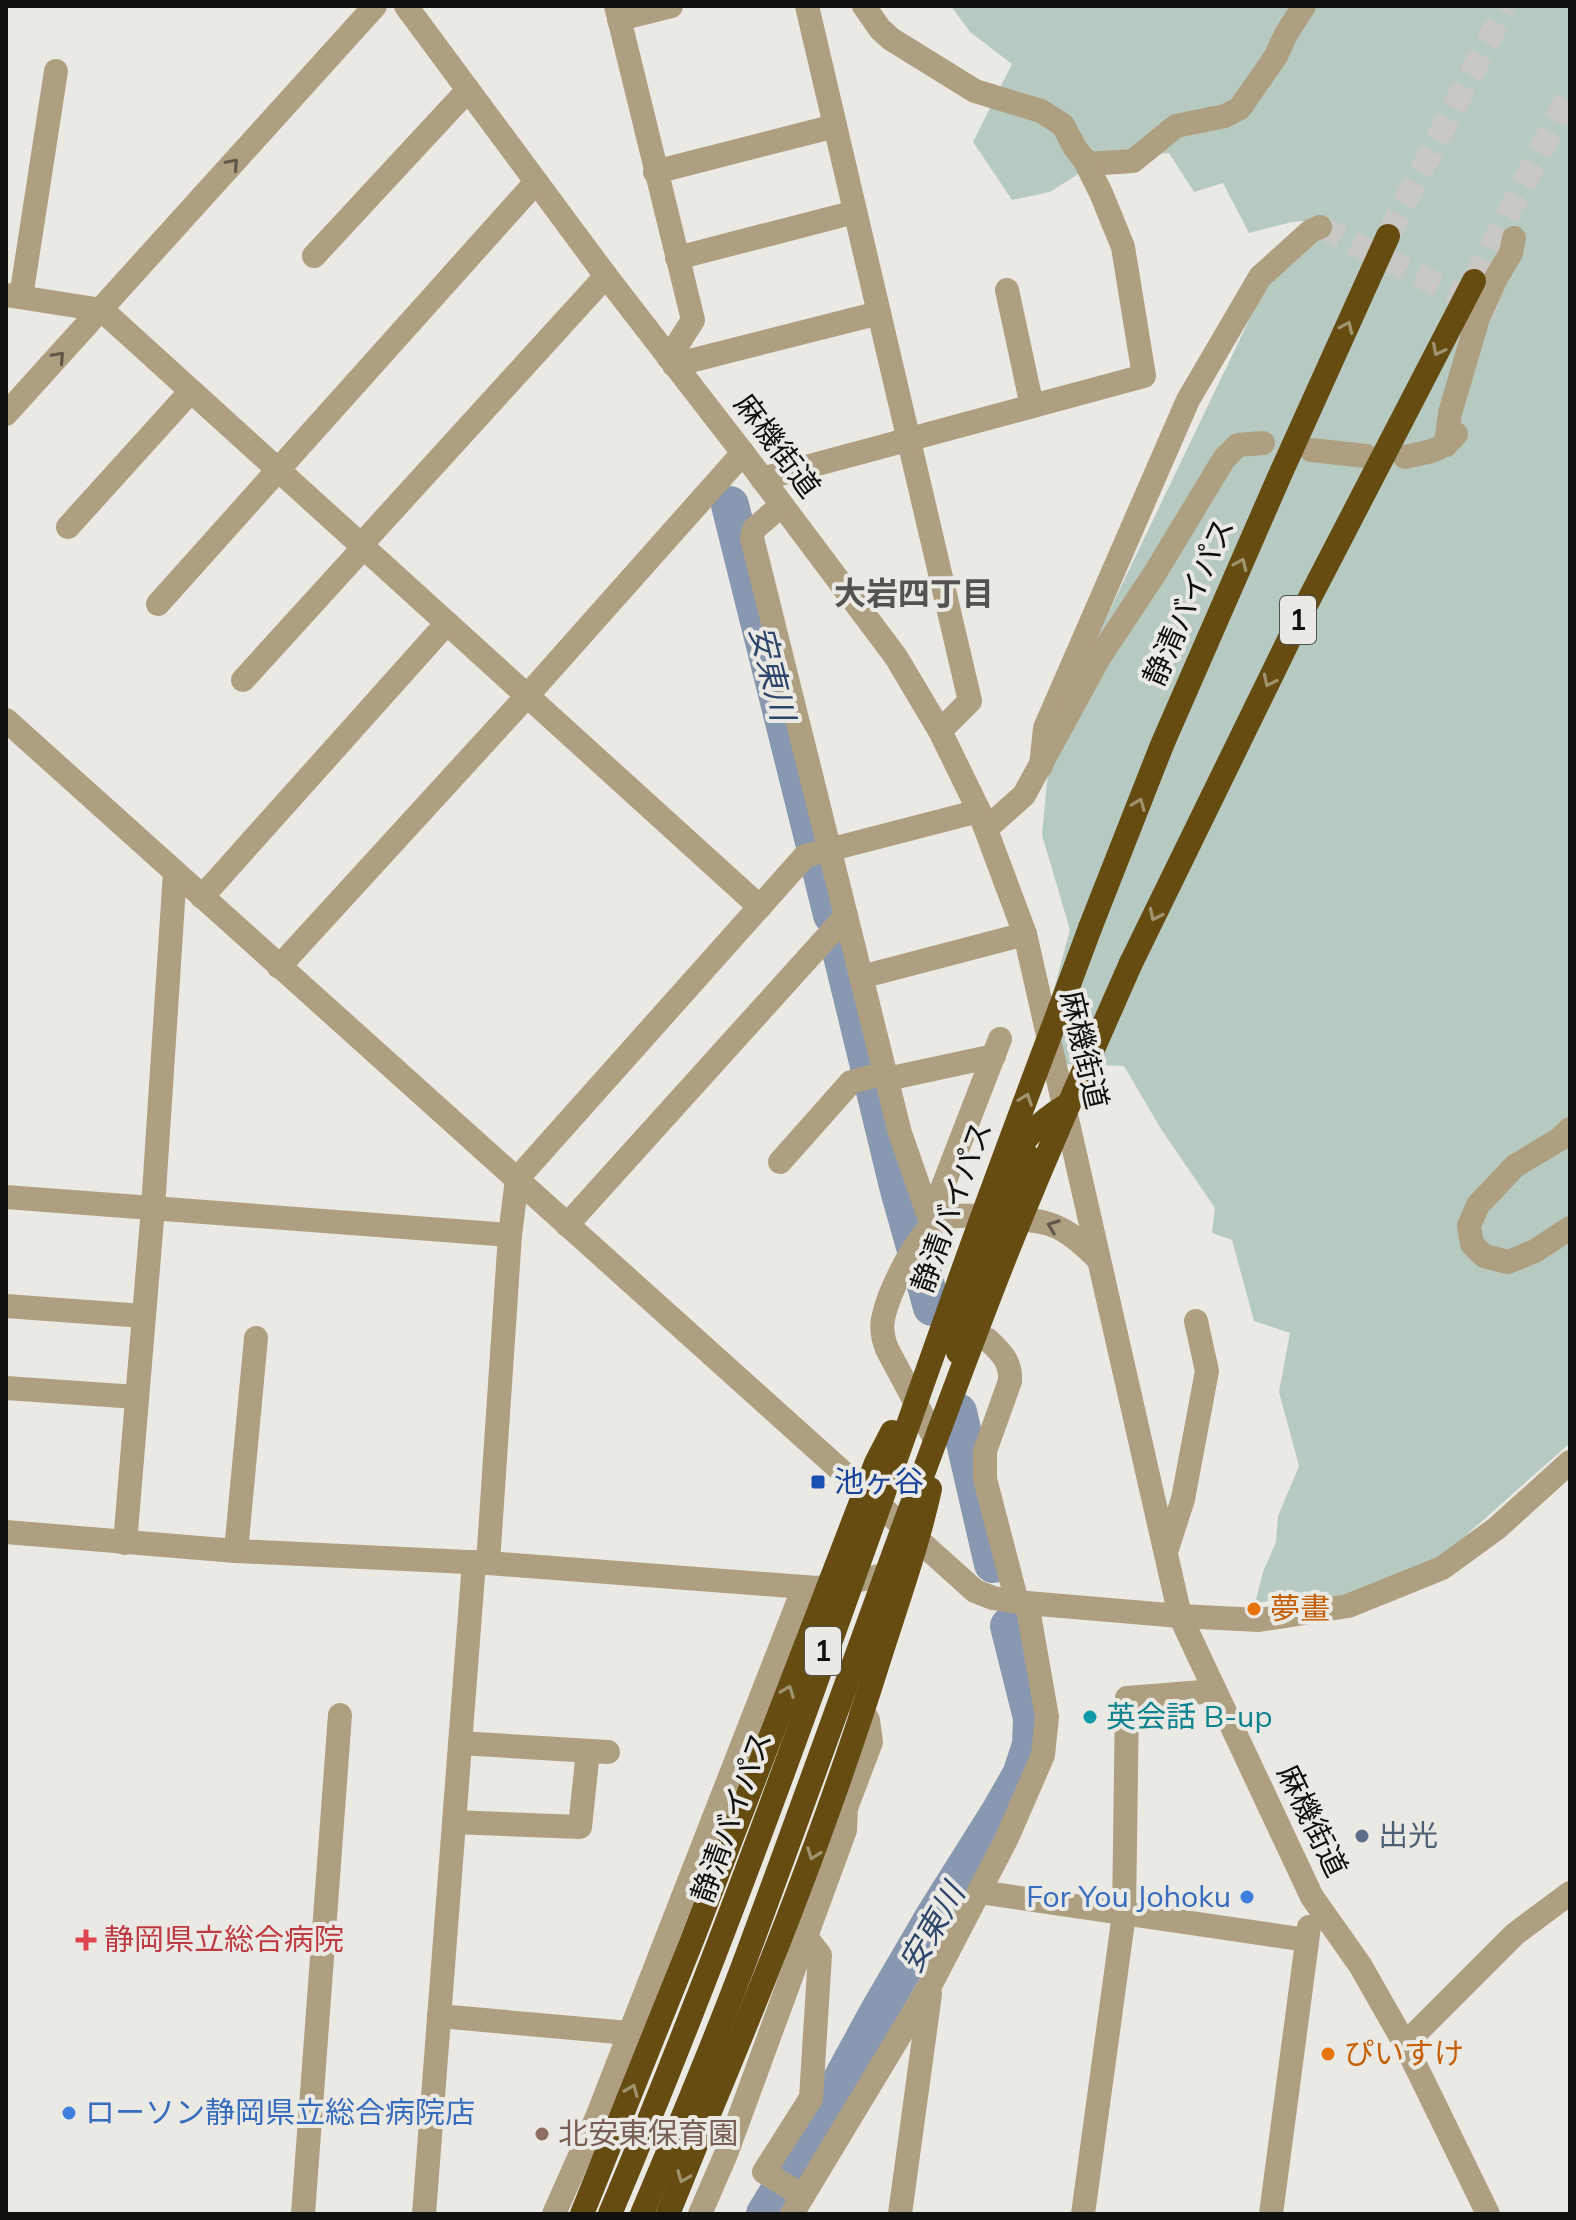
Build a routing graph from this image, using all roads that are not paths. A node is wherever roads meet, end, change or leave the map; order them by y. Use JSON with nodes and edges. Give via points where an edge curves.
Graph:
{"nodes":[{"id":1,"x":375,"y":6,"type":"edge"},
{"id":2,"x":406,"y":6,"type":"edge"},
{"id":3,"x":671,"y":6,"type":"edge"},
{"id":4,"x":807,"y":6,"type":"edge"},
{"id":5,"x":864,"y":6,"type":"edge"},
{"id":6,"x":1304,"y":6,"type":"edge"},
{"id":7,"x":618,"y":13,"type":"edge"},
{"id":8,"x":56,"y":71,"type":"dead end"},
{"id":9,"x":468,"y":90,"type":"junction"},
{"id":10,"x":835,"y":126,"type":"junction"},
{"id":11,"x":1087,"y":164,"type":"junction"},
{"id":12,"x":655,"y":172,"type":"junction"},
{"id":13,"x":536,"y":182,"type":"junction"},
{"id":14,"x":855,"y":212,"type":"junction"},
{"id":15,"x":1320,"y":227,"type":"dead end"},
{"id":16,"x":1388,"y":236,"type":"tunnel mouth"},
{"id":17,"x":1514,"y":238,"type":"dead end"},
{"id":18,"x":314,"y":256,"type":"dead end"},
{"id":19,"x":677,"y":258,"type":"junction"},
{"id":20,"x":606,"y":276,"type":"junction"},
{"id":21,"x":1474,"y":281,"type":"tunnel mouth"},
{"id":22,"x":1007,"y":290,"type":"dead end"},
{"id":23,"x":13,"y":296,"type":"edge"},
{"id":24,"x":102,"y":310,"type":"junction"},
{"id":25,"x":879,"y":313,"type":"junction"},
{"id":26,"x":1495,"y":313,"type":"dead end"},
{"id":27,"x":672,"y":362,"type":"junction"},
{"id":28,"x":191,"y":391,"type":"junction"},
{"id":29,"x":1032,"y":406,"type":"junction"},
{"id":30,"x":6,"y":414,"type":"edge"},
{"id":31,"x":908,"y":438,"type":"junction"},
{"id":32,"x":1263,"y":443,"type":"dead end"},
{"id":33,"x":1446,"y":445,"type":"junction"},
{"id":34,"x":1311,"y":450,"type":"dead end"},
{"id":35,"x":743,"y":453,"type":"junction"},
{"id":36,"x":1366,"y":456,"type":"dead end"},
{"id":37,"x":1405,"y":457,"type":"dead end"},
{"id":38,"x":278,"y":470,"type":"junction"},
{"id":39,"x":762,"y":479,"type":"junction"},
{"id":40,"x":782,"y":505,"type":"junction"},
{"id":41,"x":68,"y":527,"type":"dead end"},
{"id":42,"x":362,"y":546,"type":"junction"},
{"id":43,"x":158,"y":604,"type":"dead end"},
{"id":44,"x":447,"y":623,"type":"junction"},
{"id":45,"x":243,"y":680,"type":"dead end"},
{"id":46,"x":527,"y":696,"type":"junction"},
{"id":47,"x":6,"y":720,"type":"edge"},
{"id":48,"x":940,"y":731,"type":"junction"},
{"id":49,"x":1041,"y":766,"type":"junction"},
{"id":50,"x":983,"y":820,"type":"junction"},
{"id":51,"x":830,"y":849,"type":"junction"},
{"id":52,"x":175,"y":872,"type":"junction"},
{"id":53,"x":202,"y":897,"type":"junction"},
{"id":54,"x":760,"y":907,"type":"junction"},
{"id":55,"x":846,"y":916,"type":"junction"},
{"id":56,"x":1025,"y":934,"type":"junction"},
{"id":57,"x":279,"y":967,"type":"junction"},
{"id":58,"x":861,"y":977,"type":"junction"},
{"id":59,"x":886,"y":1076,"type":"junction"},
{"id":60,"x":1066,"y":1116,"type":"junction"},
{"id":61,"x":1570,"y":1129,"type":"edge"},
{"id":62,"x":780,"y":1162,"type":"dead end"},
{"id":63,"x":517,"y":1179,"type":"junction"},
{"id":64,"x":6,"y":1197,"type":"edge"},
{"id":65,"x":153,"y":1208,"type":"junction"},
{"id":66,"x":988,"y":1218,"type":"junction"},
{"id":67,"x":931,"y":1224,"type":"junction"},
{"id":68,"x":567,"y":1225,"type":"junction"},
{"id":69,"x":1570,"y":1228,"type":"edge"},
{"id":70,"x":510,"y":1235,"type":"junction"},
{"id":71,"x":1098,"y":1259,"type":"junction"},
{"id":72,"x":6,"y":1306,"type":"edge"},
{"id":73,"x":143,"y":1316,"type":"junction"},
{"id":74,"x":1196,"y":1321,"type":"dead end"},
{"id":75,"x":256,"y":1338,"type":"dead end"},
{"id":76,"x":988,"y":1340,"type":"dead end"},
{"id":77,"x":932,"y":1356,"type":"junction"},
{"id":78,"x":6,"y":1388,"type":"edge"},
{"id":79,"x":137,"y":1397,"type":"junction"},
{"id":80,"x":913,"y":1400,"type":"junction"},
{"id":81,"x":949,"y":1405,"type":"junction"},
{"id":82,"x":934,"y":1437,"type":"junction"},
{"id":83,"x":1570,"y":1462,"type":"edge"},
{"id":84,"x":876,"y":1502,"type":"junction"},
{"id":85,"x":906,"y":1529,"type":"junction"},
{"id":86,"x":6,"y":1532,"type":"edge"},
{"id":87,"x":125,"y":1543,"type":"junction"},
{"id":88,"x":236,"y":1551,"type":"junction"},
{"id":89,"x":1165,"y":1554,"type":"junction"},
{"id":90,"x":481,"y":1563,"type":"junction"},
{"id":91,"x":891,"y":1574,"type":"junction"},
{"id":92,"x":848,"y":1582,"type":"junction"},
{"id":93,"x":804,"y":1587,"type":"junction"},
{"id":94,"x":1022,"y":1603,"type":"junction"},
{"id":95,"x":1180,"y":1616,"type":"junction"},
{"id":96,"x":849,"y":1689,"type":"junction"},
{"id":97,"x":1215,"y":1691,"type":"junction"},
{"id":98,"x":340,"y":1715,"type":"dead end"},
{"id":99,"x":460,"y":1743,"type":"junction"},
{"id":100,"x":454,"y":1822,"type":"junction"},
{"id":101,"x":979,"y":1892,"type":"junction"},
{"id":102,"x":1570,"y":1893,"type":"edge"},
{"id":103,"x":1312,"y":1897,"type":"junction"},
{"id":104,"x":1124,"y":1914,"type":"junction"},
{"id":105,"x":806,"y":1937,"type":"junction"},
{"id":106,"x":1307,"y":1940,"type":"junction"},
{"id":107,"x":932,"y":1982,"type":"junction"},
{"id":108,"x":439,"y":2016,"type":"junction"},
{"id":109,"x":629,"y":2033,"type":"junction"},
{"id":110,"x":1405,"y":2044,"type":"junction"},
{"id":111,"x":797,"y":2205,"type":"edge"},
{"id":112,"x":303,"y":2214,"type":"edge"},
{"id":113,"x":424,"y":2214,"type":"edge"},
{"id":114,"x":554,"y":2214,"type":"edge"},
{"id":115,"x":582,"y":2214,"type":"edge"},
{"id":116,"x":608,"y":2214,"type":"edge"},
{"id":117,"x":644,"y":2214,"type":"edge"},
{"id":118,"x":668,"y":2214,"type":"edge"},
{"id":119,"x":700,"y":2214,"type":"edge"},
{"id":120,"x":900,"y":2214,"type":"edge"},
{"id":121,"x":1083,"y":2214,"type":"edge"},
{"id":122,"x":1271,"y":2214,"type":"edge"},
{"id":123,"x":1488,"y":2214,"type":"edge"}],
"edges":[{"from":24,"to":1,"type":"street","one_way":true},
{"from":2,"to":9,"type":"street","name":"麻機街道"},
{"from":3,"to":7,"type":"street"},
{"from":4,"to":10,"type":"street"},
{"from":5,"to":11,"type":"street","via":[[891,39],[975,91],[1041,111],[1063,125]]},
{"from":6,"to":11,"type":"street","via":[[1240,108],[1176,126],[1133,161]]},
{"from":7,"to":12,"type":"street"},
{"from":8,"to":23,"type":"street"},
{"from":9,"to":13,"type":"street","name":"麻機街道"},
{"from":9,"to":18,"type":"street"},
{"from":10,"to":12,"type":"street"},
{"from":10,"to":14,"type":"street"},
{"from":11,"to":29,"type":"street","via":[[1123,247],[1144,376]]},
{"from":12,"to":19,"type":"street"},
{"from":13,"to":20,"type":"street","name":"麻機街道"},
{"from":13,"to":38,"type":"street"},
{"from":14,"to":19,"type":"street"},
{"from":14,"to":25,"type":"street"},
{"from":15,"to":49,"type":"street","via":[[1260,277],[1188,400],[1045,728]]},
{"from":77,"to":16,"type":"highway","name":"静清バイパス","number":"1","one_way":true,"bridge":true,"via":[[1162,745]]},
{"from":17,"to":33,"type":"street","via":[[1478,318]]},
{"from":19,"to":27,"type":"street","via":[[693,320]]},
{"from":20,"to":27,"type":"street","name":"麻機街道"},
{"from":20,"to":42,"type":"street"},
{"from":21,"to":81,"type":"highway","name":"静清バイパス","number":"1","one_way":true,"bridge":true,"via":[[1304,609],[1131,963],[998,1275]]},
{"from":22,"to":29,"type":"street"},
{"from":23,"to":24,"type":"street"},
{"from":24,"to":28,"type":"street"},
{"from":30,"to":24,"type":"street","one_way":true},
{"from":25,"to":27,"type":"street"},
{"from":25,"to":31,"type":"street"},
{"from":26,"to":33,"type":"street","via":[[1457,432]]},
{"from":27,"to":35,"type":"street","name":"麻機街道"},
{"from":28,"to":38,"type":"street"},
{"from":28,"to":41,"type":"street"},
{"from":29,"to":31,"type":"street"},
{"from":31,"to":39,"type":"street"},
{"from":31,"to":48,"type":"street","via":[[970,701]]},
{"from":32,"to":49,"type":"street","via":[[1238,445],[1224,459],[1100,656]]},
{"from":33,"to":37,"type":"street"},
{"from":34,"to":36,"type":"street"},
{"from":35,"to":39,"type":"street","name":"麻機街道"},
{"from":35,"to":46,"type":"street"},
{"from":38,"to":42,"type":"street"},
{"from":38,"to":43,"type":"street"},
{"from":39,"to":40,"type":"street","name":"麻機街道"},
{"from":40,"to":48,"type":"street","name":"麻機街道","via":[[896,657]]},
{"from":40,"to":51,"type":"street","via":[[754,529],[752,538]]},
{"from":42,"to":44,"type":"street"},
{"from":42,"to":45,"type":"street"},
{"from":44,"to":46,"type":"street"},
{"from":44,"to":53,"type":"street"},
{"from":46,"to":54,"type":"street"},
{"from":46,"to":57,"type":"street"},
{"from":47,"to":52,"type":"street"},
{"from":48,"to":50,"type":"street","name":"麻機街道"},
{"from":49,"to":50,"type":"street","via":[[1024,795]]},
{"from":50,"to":51,"type":"street"},
{"from":50,"to":56,"type":"street","name":"麻機街道"},
{"from":51,"to":54,"type":"street","via":[[805,856]]},
{"from":51,"to":55,"type":"street"},
{"from":52,"to":53,"type":"street"},
{"from":52,"to":65,"type":"street"},
{"from":53,"to":57,"type":"street"},
{"from":54,"to":63,"type":"street"},
{"from":55,"to":58,"type":"street"},
{"from":55,"to":68,"type":"street"},
{"from":56,"to":58,"type":"street"},
{"from":56,"to":60,"type":"street","name":"麻機街道"},
{"from":57,"to":63,"type":"street"},
{"from":58,"to":59,"type":"street"},
{"from":59,"to":62,"type":"street","via":[[851,1082]]},
{"from":59,"to":67,"type":"street"},
{"from":59,"to":67,"type":"street","via":[[997,1048]]},
{"from":60,"to":66,"type":"highway","number":"1","via":[[1019,1163]]},
{"from":60,"to":71,"type":"street","name":"麻機街道"},
{"from":61,"to":69,"type":"street","via":[[1515,1166],[1478,1205],[1469,1226],[1472,1244],[1484,1256],[1508,1262]]},
{"from":63,"to":68,"type":"street"},
{"from":63,"to":70,"type":"street"},
{"from":64,"to":65,"type":"street"},
{"from":65,"to":70,"type":"street"},
{"from":65,"to":73,"type":"street"},
{"from":66,"to":67,"type":"street","via":[[957,1215]]},
{"from":71,"to":66,"type":"street","one_way":true,"via":[[1059,1227],[1029,1219]]},
{"from":66,"to":80,"type":"highway","number":"1"},
{"from":66,"to":82,"type":"highway","number":"1"},
{"from":67,"to":80,"type":"street","via":[[903,1266],[883,1320],[882,1338]]},
{"from":68,"to":84,"type":"street"},
{"from":70,"to":90,"type":"street"},
{"from":71,"to":89,"type":"street","name":"麻機街道"},
{"from":72,"to":73,"type":"street"},
{"from":73,"to":79,"type":"street"},
{"from":74,"to":89,"type":"street","via":[[1207,1371],[1183,1499]]},
{"from":75,"to":88,"type":"street"},
{"from":76,"to":94,"type":"street","via":[[1008,1360],[1011,1371],[985,1451],[985,1479]]},
{"from":115,"to":77,"type":"highway","number":"1","one_way":true,"bridge":true,"via":[[876,1463]]},
{"from":77,"to":116,"type":"highway","name":"静清バイパス","number":"1","bridge":true,"via":[[712,1964]]},
{"from":78,"to":79,"type":"street"},
{"from":79,"to":87,"type":"street"},
{"from":80,"to":82,"type":"street"},
{"from":80,"to":84,"type":"highway","number":"1"},
{"from":81,"to":117,"type":"highway","name":"静清バイパス","number":"1","bridge":true,"via":[[745,1961]]},
{"from":81,"to":118,"type":"highway","number":"1","one_way":true,"bridge":true,"via":[[922,1526],[853,1742],[804,1881]]},
{"from":82,"to":85,"type":"highway","number":"1"},
{"from":83,"to":95,"type":"street","via":[[1497,1528],[1442,1568],[1348,1606],[1259,1620]]},
{"from":84,"to":85,"type":"street"},
{"from":84,"to":92,"type":"highway","number":"1"},
{"from":85,"to":91,"type":"highway","number":"1"},
{"from":85,"to":94,"type":"street","via":[[975,1591]]},
{"from":86,"to":87,"type":"street"},
{"from":87,"to":88,"type":"street"},
{"from":88,"to":90,"type":"street"},
{"from":89,"to":95,"type":"street","name":"麻機街道"},
{"from":90,"to":93,"type":"street"},
{"from":90,"to":99,"type":"street"},
{"from":91,"to":92,"type":"street"},
{"from":91,"to":96,"type":"highway","number":"1"},
{"from":92,"to":93,"type":"street"},
{"from":92,"to":116,"type":"highway","number":"1"},
{"from":93,"to":109,"type":"street"},
{"from":94,"to":95,"type":"street"},
{"from":94,"to":101,"type":"street","via":[[1047,1717],[1043,1755]]},
{"from":95,"to":97,"type":"street","name":"麻機街道"},
{"from":96,"to":105,"type":"street","via":[[868,1720],[871,1742]]},
{"from":96,"to":117,"type":"highway","number":"1","via":[[748,1963]]},
{"from":97,"to":103,"type":"street","name":"麻機街道"},
{"from":97,"to":104,"type":"street","via":[[1127,1698]]},
{"from":98,"to":112,"type":"street"},
{"from":99,"to":100,"type":"street"},
{"from":99,"to":100,"type":"street","via":[[598,1752],[580,1827]]},
{"from":100,"to":108,"type":"street"},
{"from":101,"to":104,"type":"street"},
{"from":101,"to":107,"type":"street"},
{"from":102,"to":110,"type":"street","via":[[1515,1934]]},
{"from":103,"to":106,"type":"street"},
{"from":103,"to":110,"type":"street","name":"麻機街道","via":[[1360,1965]]},
{"from":104,"to":106,"type":"street"},
{"from":104,"to":121,"type":"street"},
{"from":105,"to":111,"type":"street","via":[[820,1955],[811,2098],[764,2172]]},
{"from":105,"to":119,"type":"street"},
{"from":106,"to":122,"type":"street"},
{"from":107,"to":111,"type":"street"},
{"from":107,"to":120,"type":"street"},
{"from":108,"to":109,"type":"street"},
{"from":108,"to":113,"type":"street"},
{"from":109,"to":114,"type":"street"},
{"from":110,"to":123,"type":"street","name":"麻機街道"}]}
